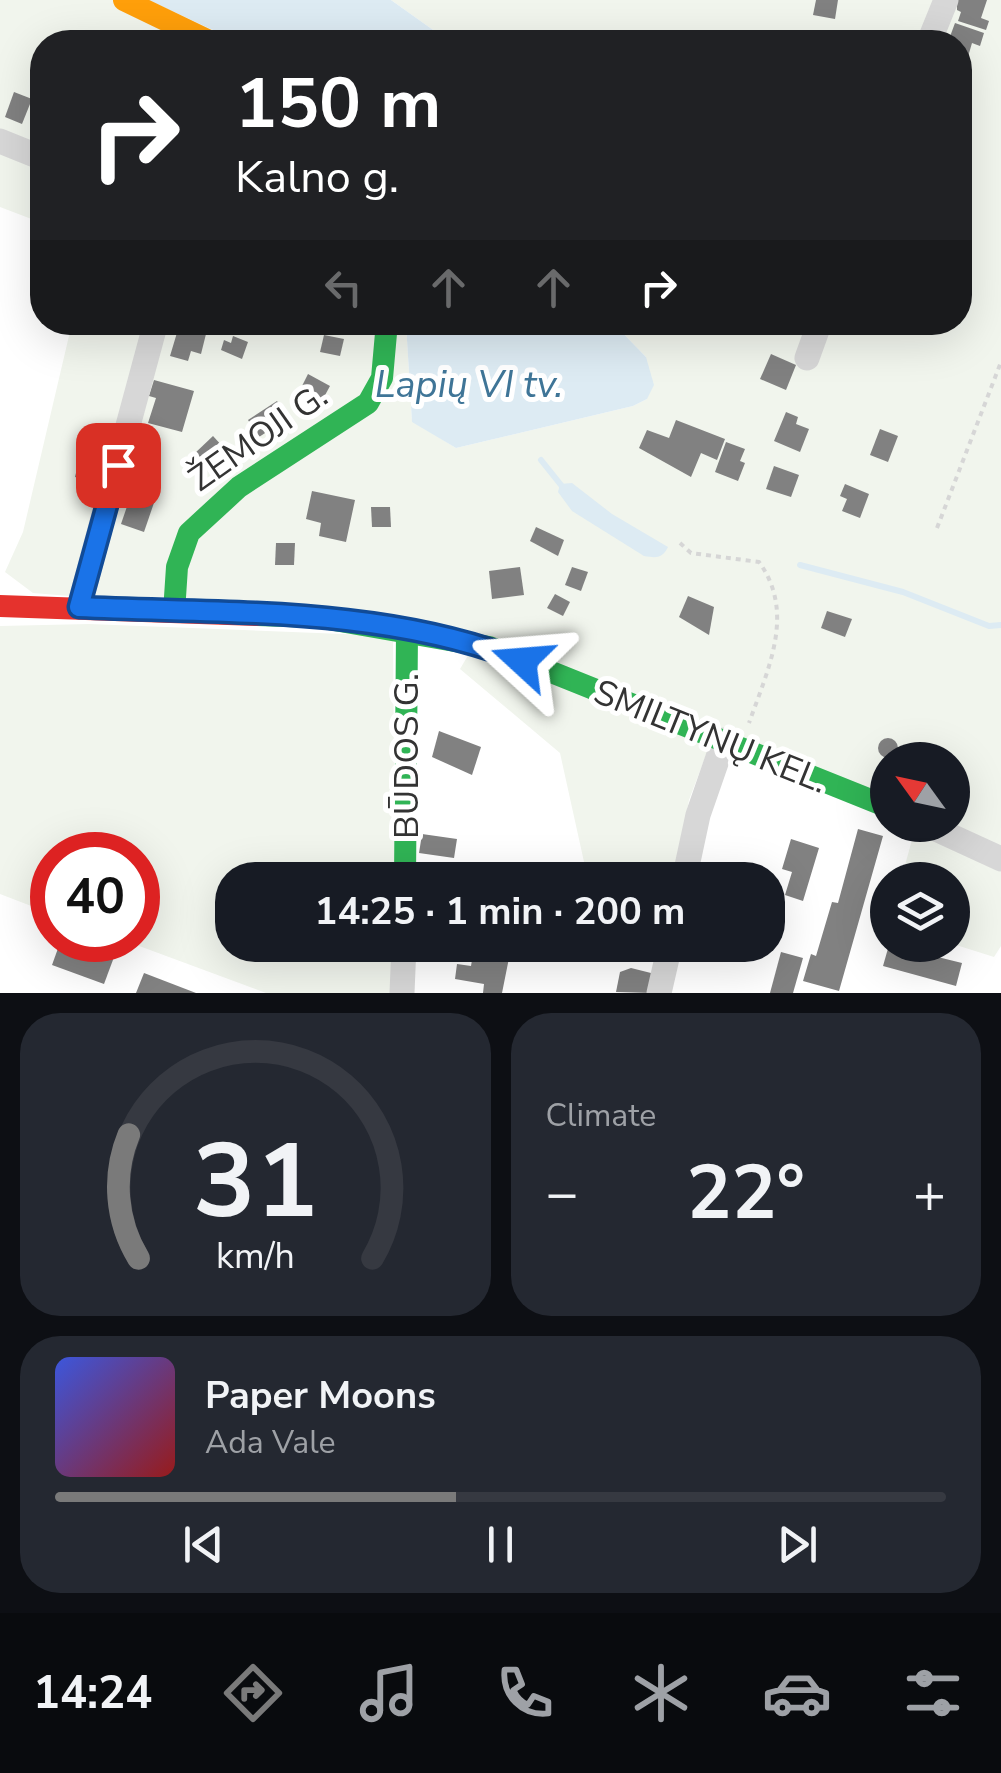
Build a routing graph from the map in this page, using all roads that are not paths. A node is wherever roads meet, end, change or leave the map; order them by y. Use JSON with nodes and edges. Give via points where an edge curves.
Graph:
{"nodes":[{"id":1,"x":124,"y":0,"type":"edge"},
{"id":2,"x":946,"y":0,"type":"edge"},
{"id":3,"x":186,"y":30,"type":"edge"},
{"id":4,"x":934,"y":30,"type":"edge"},
{"id":5,"x":0,"y":141,"type":"edge"},
{"id":6,"x":30,"y":153,"type":"edge"},
{"id":7,"x":152,"y":335,"type":"edge"},
{"id":8,"x":386,"y":335,"type":"edge"},
{"id":9,"x":815,"y":335,"type":"edge"},
{"id":10,"x":807,"y":358,"type":"dead end"},
{"id":11,"x":0,"y":606,"type":"edge"},
{"id":12,"x":79,"y":607,"type":"junction"},
{"id":13,"x":174,"y":612,"type":"junction"},
{"id":14,"x":407,"y":631,"type":"junction"},
{"id":15,"x":733,"y":743,"type":"junction"},
{"id":16,"x":870,"y":800,"type":"edge"},
{"id":17,"x":963,"y":842,"type":"edge"},
{"id":18,"x":1001,"y":860,"type":"edge"},
{"id":19,"x":405,"y":862,"type":"edge"},
{"id":20,"x":688,"y":862,"type":"edge"},
{"id":21,"x":403,"y":962,"type":"edge"},
{"id":22,"x":666,"y":962,"type":"edge"},
{"id":23,"x":402,"y":993,"type":"edge"},
{"id":24,"x":659,"y":993,"type":"edge"}],
"edges":[{"from":1,"to":3,"type":"street"},
{"from":2,"to":4,"type":"street"},
{"from":5,"to":6,"type":"street"},
{"from":7,"to":12,"type":"street"},
{"from":8,"to":13,"type":"street","name":"ŽEMOJI G.","via":[[382,378],[368,403],[239,488],[189,533],[176,567]]},
{"from":9,"to":10,"type":"street"},
{"from":11,"to":12,"type":"street","name":"SMILTYNŲ KEL."},
{"from":12,"to":13,"type":"street","name":"SMILTYNŲ KEL."},
{"from":13,"to":14,"type":"street","name":"SMILTYNŲ KEL.","via":[[317,616]]},
{"from":14,"to":15,"type":"street","name":"SMILTYNŲ KEL.","via":[[488,648]]},
{"from":14,"to":19,"type":"street","name":"BŪDOS G."},
{"from":15,"to":16,"type":"street","name":"SMILTYNŲ KEL."},
{"from":15,"to":20,"type":"street","via":[[698,815]]},
{"from":17,"to":18,"type":"street"},
{"from":21,"to":23,"type":"street"},
{"from":22,"to":24,"type":"street"}]}
